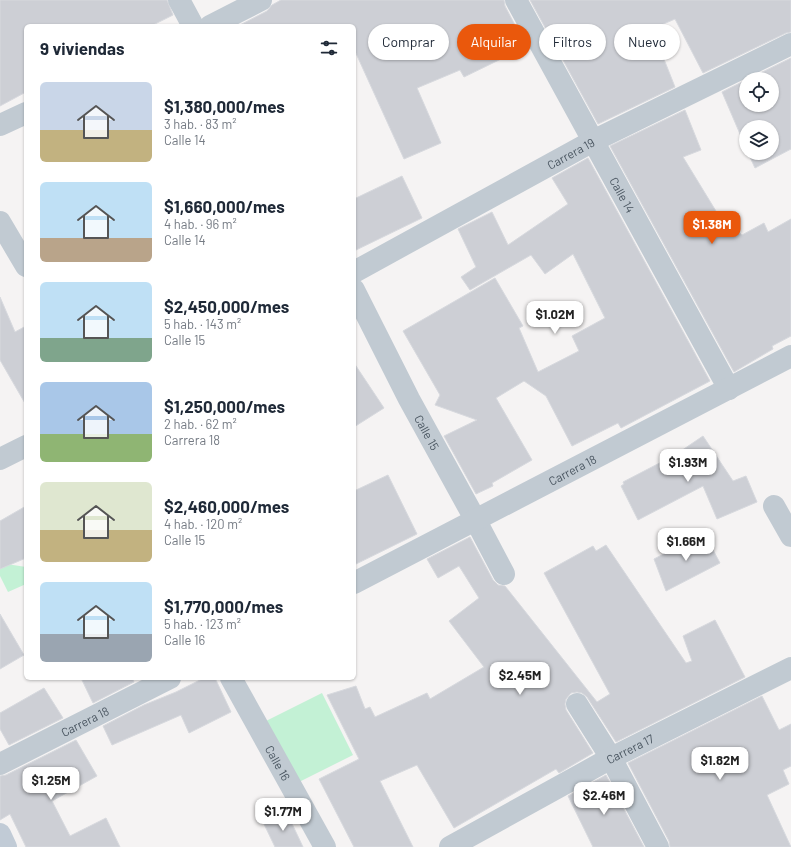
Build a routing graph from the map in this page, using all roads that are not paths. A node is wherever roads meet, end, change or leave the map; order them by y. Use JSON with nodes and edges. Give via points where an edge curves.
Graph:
{"nodes":[{"id":1,"x":179,"y":0,"type":"edge"},
{"id":2,"x":261,"y":0,"type":"edge"},
{"id":3,"x":516,"y":0,"type":"edge"},
{"id":4,"x":193,"y":24,"type":"edge"},
{"id":5,"x":214,"y":24,"type":"edge"},
{"id":6,"x":791,"y":44,"type":"edge"},
{"id":7,"x":24,"y":114,"type":"edge"},
{"id":8,"x":0,"y":125,"type":"edge"},
{"id":9,"x":593,"y":141,"type":"junction"},
{"id":10,"x":0,"y":222,"type":"edge"},
{"id":11,"x":24,"y":263,"type":"edge"},
{"id":12,"x":356,"y":271,"type":"edge"},
{"id":13,"x":356,"y":294,"type":"edge"},
{"id":14,"x":791,"y":356,"type":"edge"},
{"id":15,"x":729,"y":389,"type":"junction"},
{"id":16,"x":24,"y":447,"type":"edge"},
{"id":17,"x":0,"y":459,"type":"edge"},
{"id":18,"x":774,"y":506,"type":"dead end"},
{"id":19,"x":475,"y":519,"type":"junction"},
{"id":20,"x":791,"y":536,"type":"edge"},
{"id":21,"x":504,"y":574,"type":"dead end"},
{"id":22,"x":356,"y":582,"type":"edge"},
{"id":23,"x":791,"y":668,"type":"edge"},
{"id":24,"x":166,"y":680,"type":"edge"},
{"id":25,"x":232,"y":680,"type":"edge"},
{"id":26,"x":577,"y":704,"type":"dead end"},
{"id":27,"x":612,"y":758,"type":"junction"},
{"id":28,"x":0,"y":764,"type":"edge"},
{"id":29,"x":0,"y":834,"type":"edge"},
{"id":30,"x":6,"y":847,"type":"edge"},
{"id":31,"x":325,"y":847,"type":"edge"},
{"id":32,"x":450,"y":847,"type":"edge"},
{"id":33,"x":658,"y":847,"type":"edge"}],
"edges":[{"from":1,"to":4,"type":"street"},
{"from":2,"to":5,"type":"street"},
{"from":3,"to":9,"type":"street","name":"Calle 14"},
{"from":6,"to":9,"type":"street","name":"Carrera 19"},
{"from":7,"to":8,"type":"street"},
{"from":9,"to":12,"type":"street","name":"Carrera 19"},
{"from":9,"to":15,"type":"street","name":"Calle 14"},
{"from":10,"to":11,"type":"street"},
{"from":13,"to":19,"type":"street","name":"Calle 15","via":[[409,399]]},
{"from":14,"to":15,"type":"street","name":"Carrera 18"},
{"from":15,"to":19,"type":"street","name":"Carrera 18"},
{"from":16,"to":17,"type":"street"},
{"from":18,"to":20,"type":"street"},
{"from":19,"to":21,"type":"street","name":"Calle 15"},
{"from":19,"to":22,"type":"street","name":"Carrera 18"},
{"from":23,"to":27,"type":"street","name":"Carrera 17"},
{"from":24,"to":28,"type":"street","name":"Carrera 18"},
{"from":25,"to":31,"type":"street","name":"Calle 16"},
{"from":26,"to":27,"type":"street"},
{"from":27,"to":32,"type":"street","name":"Carrera 17"},
{"from":27,"to":33,"type":"street"},
{"from":29,"to":30,"type":"street"}]}
